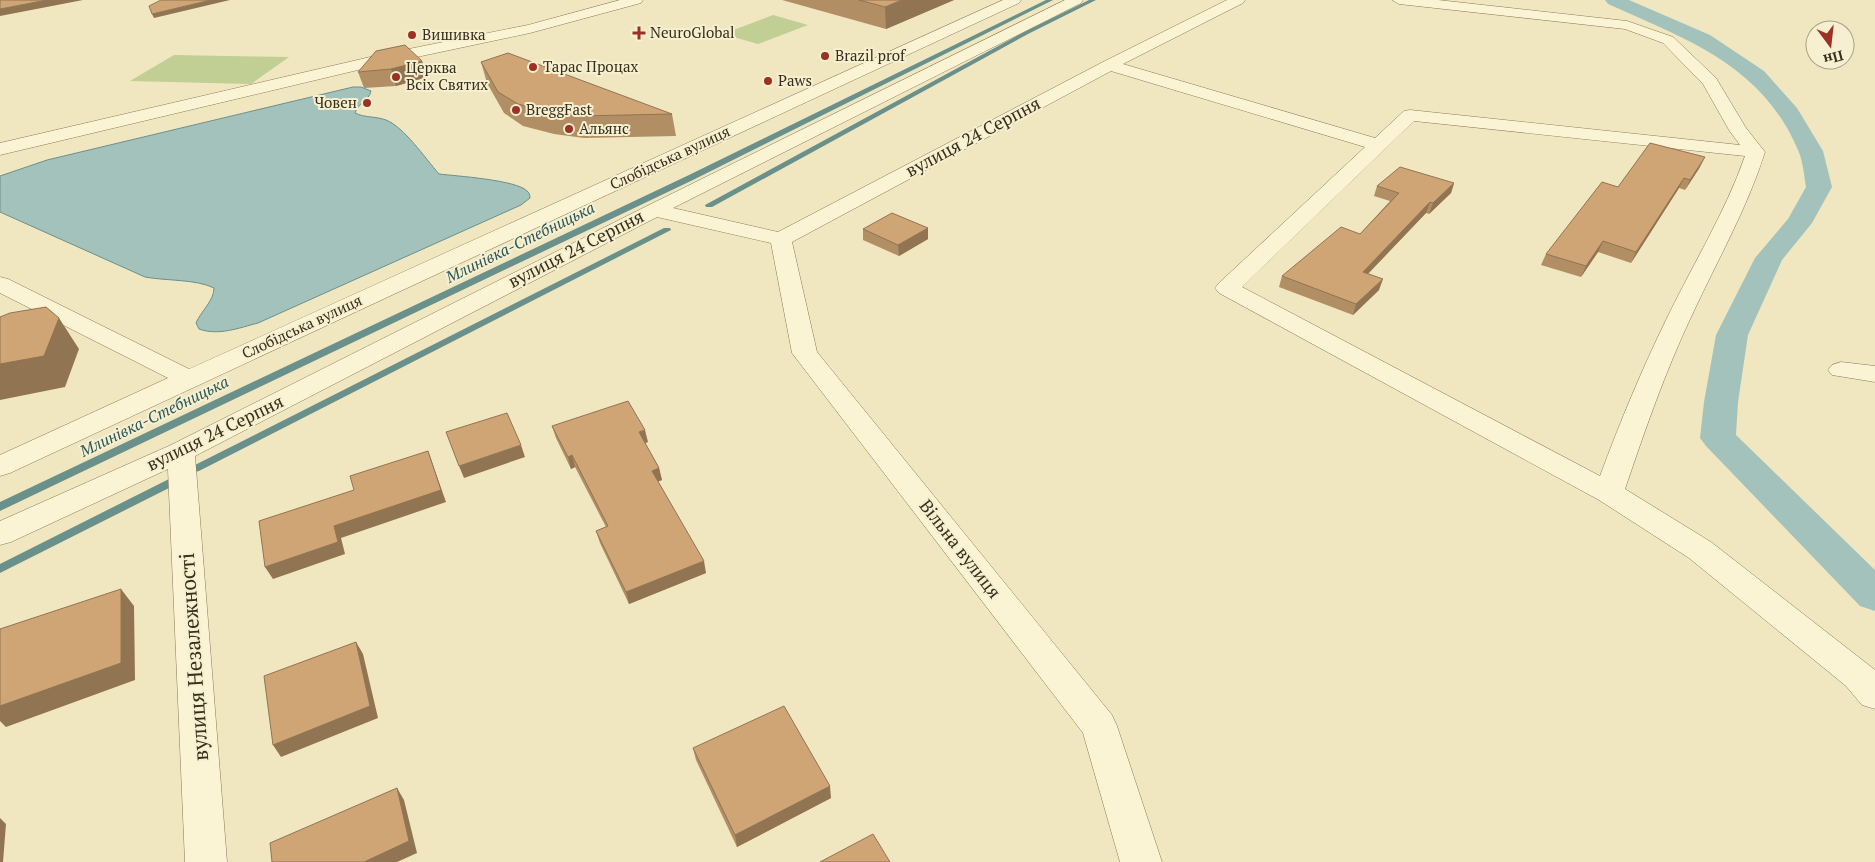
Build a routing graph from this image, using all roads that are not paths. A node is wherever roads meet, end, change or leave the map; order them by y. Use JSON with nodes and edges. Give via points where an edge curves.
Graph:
{"nodes":[{"id":1,"x":636,"y":0,"type":"edge"},
{"id":2,"x":1014,"y":0,"type":"edge"},
{"id":3,"x":1076,"y":0,"type":"edge"},
{"id":4,"x":1238,"y":0,"type":"edge"},
{"id":5,"x":1399,"y":0,"type":"edge"},
{"id":6,"x":1109,"y":65,"type":"junction"},
{"id":7,"x":1379,"y":145,"type":"junction"},
{"id":8,"x":0,"y":148,"type":"edge"},
{"id":9,"x":1756,"y":152,"type":"junction"},
{"id":10,"x":654,"y":210,"type":"junction"},
{"id":11,"x":781,"y":238,"type":"junction"},
{"id":12,"x":0,"y":284,"type":"edge"},
{"id":13,"x":1841,"y":370,"type":"dead end"},
{"id":14,"x":1875,"y":374,"type":"edge"},
{"id":15,"x":189,"y":379,"type":"junction"},
{"id":16,"x":181,"y":452,"type":"junction"},
{"id":17,"x":0,"y":466,"type":"edge"},
{"id":18,"x":1609,"y":493,"type":"junction"},
{"id":19,"x":0,"y":534,"type":"edge"},
{"id":20,"x":1875,"y":694,"type":"edge"},
{"id":21,"x":206,"y":862,"type":"edge"},
{"id":22,"x":1141,"y":862,"type":"edge"}],
"edges":[{"from":1,"to":8,"type":"street","via":[[530,29],[379,60]]},
{"from":2,"to":15,"type":"street","name":"Слобідська вулиця"},
{"from":3,"to":10,"type":"street"},
{"from":4,"to":6,"type":"street","name":"вулиця 24 Серпня"},
{"from":5,"to":9,"type":"street","via":[[1627,25],[1668,40],[1710,82],[1738,130]]},
{"from":6,"to":7,"type":"street"},
{"from":6,"to":11,"type":"street","name":"вулиця 24 Серпня"},
{"from":7,"to":9,"type":"street","via":[[1410,115]]},
{"from":7,"to":18,"type":"street","via":[[1227,288]]},
{"from":9,"to":18,"type":"street","via":[[1745,185],[1679,317],[1638,409]]},
{"from":10,"to":11,"type":"street","name":"вулиця 24 Серпня"},
{"from":10,"to":16,"type":"street","name":"вулиця 24 Серпня"},
{"from":11,"to":22,"type":"street","name":"Вільна вулиця","via":[[805,353],[1099,726]]},
{"from":12,"to":15,"type":"street"},
{"from":13,"to":14,"type":"street"},
{"from":15,"to":17,"type":"street","name":"Слобідська вулиця"},
{"from":16,"to":19,"type":"street","name":"вулиця 24 Серпня"},
{"from":16,"to":21,"type":"street","name":"вулиця Незалежності"},
{"from":18,"to":20,"type":"street","via":[[1700,550],[1858,676]]}]}
